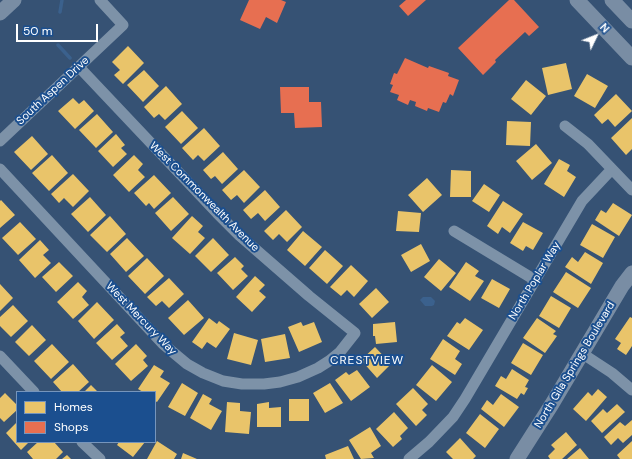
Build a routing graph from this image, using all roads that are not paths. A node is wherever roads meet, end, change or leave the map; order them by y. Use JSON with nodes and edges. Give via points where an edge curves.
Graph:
{"nodes":[{"id":1,"x":14,"y":0,"type":"edge"},
{"id":2,"x":100,"y":0,"type":"edge"},
{"id":3,"x":578,"y":0,"type":"edge"},
{"id":4,"x":612,"y":0,"type":"edge"},
{"id":5,"x":0,"y":13,"type":"edge"},
{"id":6,"x":632,"y":21,"type":"edge"},
{"id":7,"x":632,"y":58,"type":"edge"},
{"id":8,"x":79,"y":67,"type":"junction"},
{"id":9,"x":565,"y":126,"type":"dead end"},
{"id":10,"x":0,"y":141,"type":"edge"},
{"id":11,"x":0,"y":169,"type":"edge"},
{"id":12,"x":612,"y":169,"type":"junction"},
{"id":13,"x":632,"y":190,"type":"edge"},
{"id":14,"x":454,"y":231,"type":"dead end"},
{"id":15,"x":632,"y":273,"type":"edge"},
{"id":16,"x":535,"y":280,"type":"junction"},
{"id":17,"x":355,"y":333,"type":"joint"},
{"id":18,"x":583,"y":354,"type":"junction"},
{"id":19,"x":0,"y":356,"type":"edge"},
{"id":20,"x":632,"y":390,"type":"edge"},
{"id":21,"x":33,"y":391,"type":"edge"},
{"id":22,"x":83,"y":443,"type":"edge"},
{"id":23,"x":100,"y":459,"type":"edge"},
{"id":24,"x":409,"y":459,"type":"edge"},
{"id":25,"x":518,"y":459,"type":"edge"}],
"edges":[{"from":1,"to":5,"type":"street"},
{"from":2,"to":8,"type":"street","name":"South Aspen Drive","via":[[123,25]]},
{"from":3,"to":7,"type":"street"},
{"from":4,"to":6,"type":"street"},
{"from":8,"to":10,"type":"street","name":"South Aspen Drive"},
{"from":8,"to":17,"type":"street","name":"West Commonwealth Avenue","via":[[239,235]]},
{"from":9,"to":12,"type":"street","via":[[588,144]]},
{"from":11,"to":17,"type":"street","name":"West Mercury Way","via":[[163,344],[187,364],[203,373],[223,381],[242,384],[280,382],[318,368],[340,352]]},
{"from":12,"to":13,"type":"street"},
{"from":12,"to":16,"type":"street","name":"North Poplar Way","via":[[582,201]]},
{"from":14,"to":16,"type":"street"},
{"from":15,"to":18,"type":"street","name":"North Gila Springs Boulevard"},
{"from":16,"to":24,"type":"street","name":"North Poplar Way","via":[[453,417]]},
{"from":18,"to":20,"type":"street"},
{"from":18,"to":25,"type":"street","name":"North Gila Springs Boulevard"},
{"from":19,"to":21,"type":"street"},
{"from":22,"to":23,"type":"street"}]}
